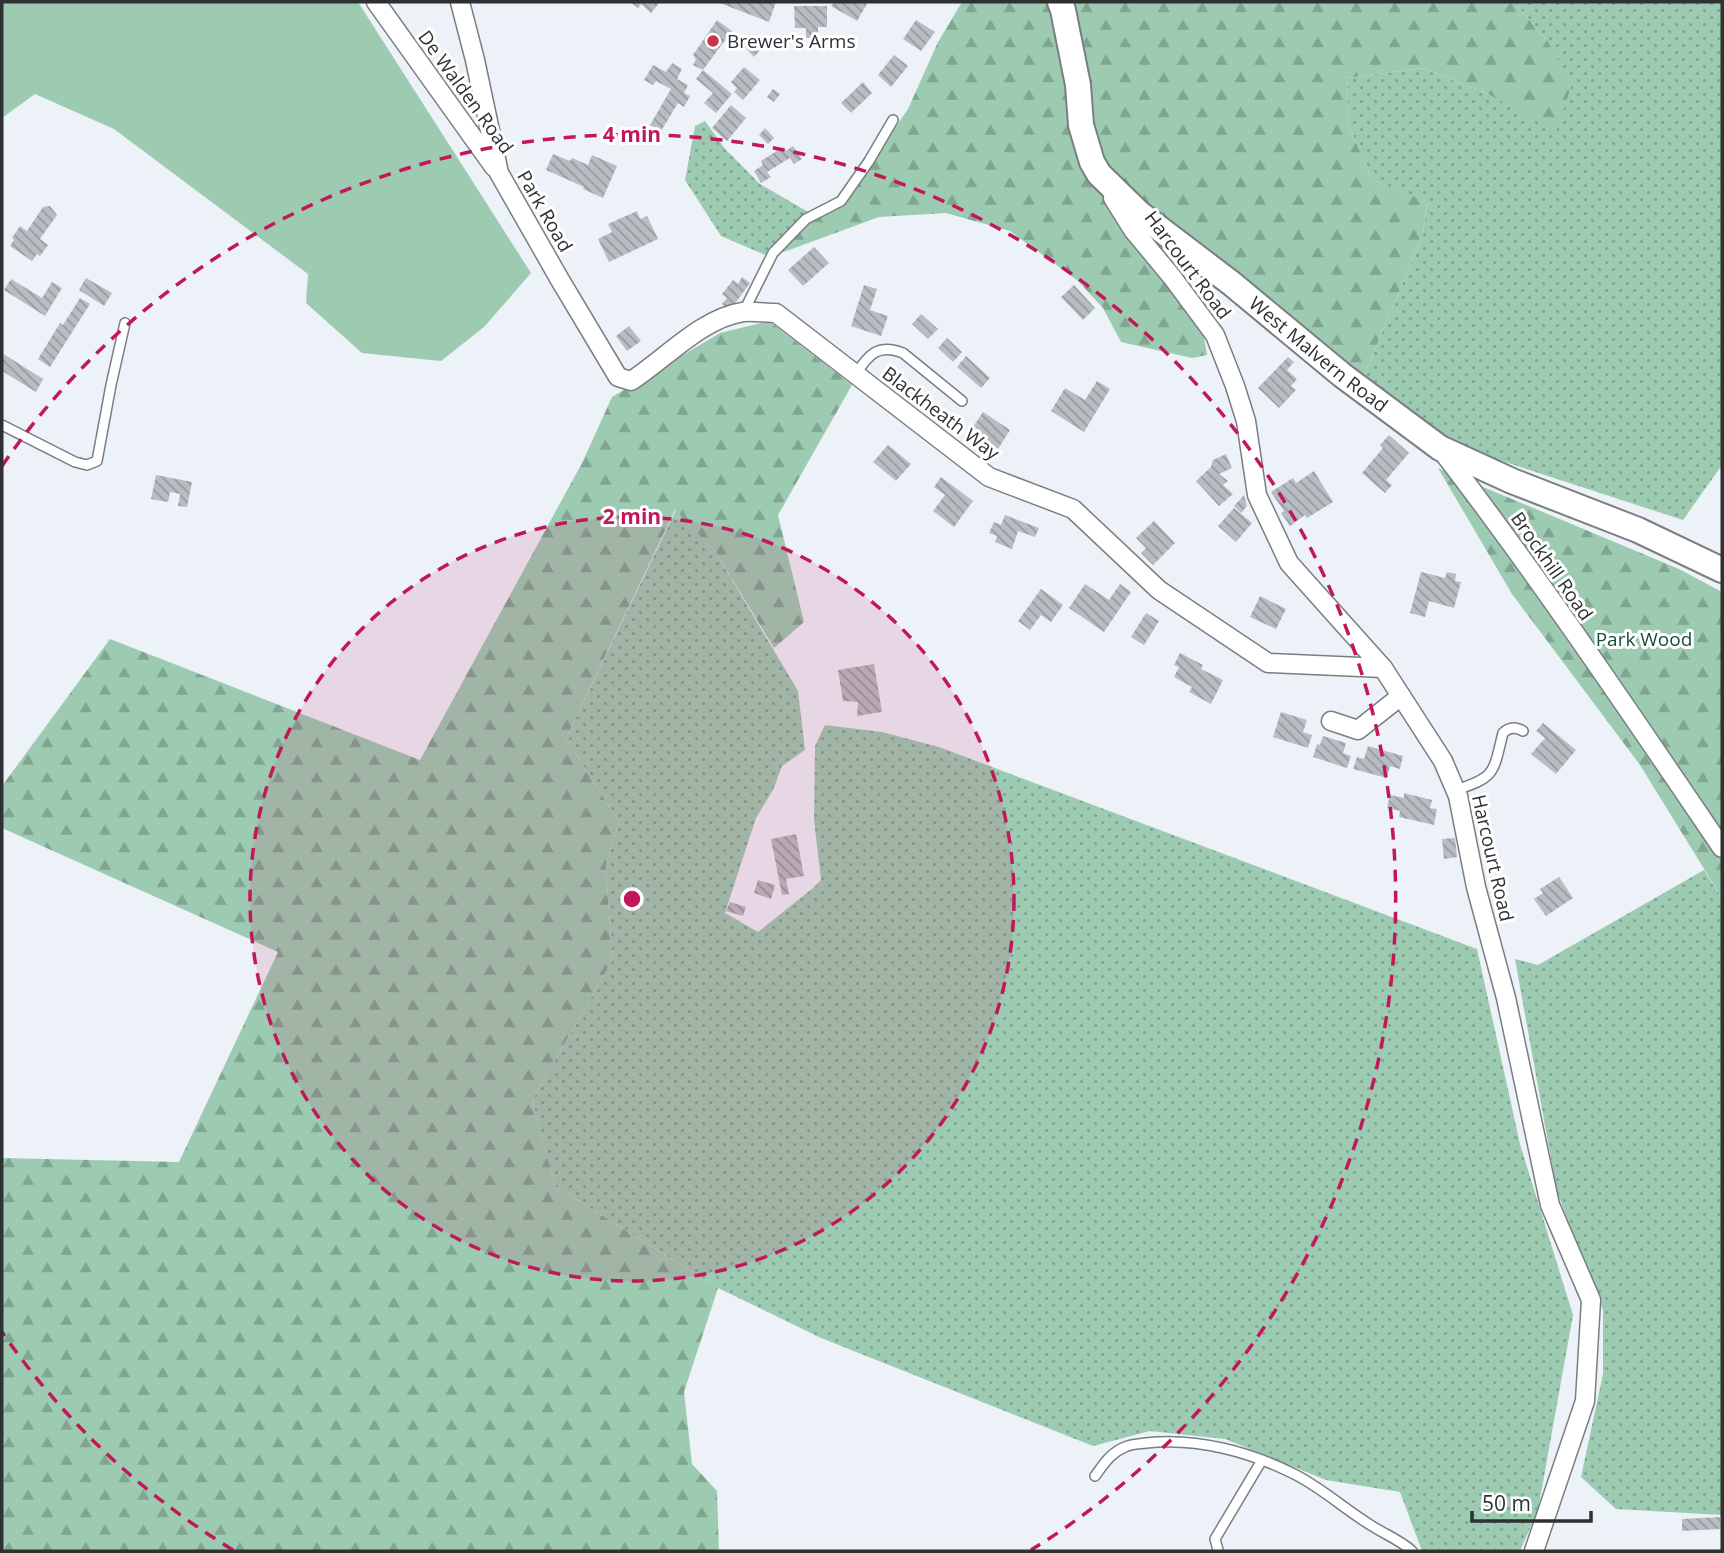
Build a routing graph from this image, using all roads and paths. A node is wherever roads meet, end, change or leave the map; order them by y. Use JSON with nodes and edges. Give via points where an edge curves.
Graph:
{"nodes":[{"id":1,"x":376,"y":2,"type":"edge"},
{"id":2,"x":460,"y":2,"type":"edge"},
{"id":3,"x":1060,"y":2,"type":"edge"},
{"id":4,"x":892,"y":120,"type":"dead end"},
{"id":5,"x":499,"y":173,"type":"junction"},
{"id":6,"x":1099,"y":174,"type":"junction"},
{"id":7,"x":743,"y":312,"type":"junction"},
{"id":8,"x":125,"y":323,"type":"dead end"},
{"id":9,"x":856,"y":374,"type":"junction"},
{"id":10,"x":626,"y":381,"type":"joint"},
{"id":11,"x":962,"y":401,"type":"dead end"},
{"id":12,"x":2,"y":425,"type":"edge"},
{"id":13,"x":1440,"y":448,"type":"junction"},
{"id":14,"x":1722,"y":570,"type":"edge"},
{"id":15,"x":1383,"y":668,"type":"junction"},
{"id":16,"x":1401,"y":696,"type":"junction"},
{"id":17,"x":1331,"y":721,"type":"dead end"},
{"id":18,"x":1523,"y":731,"type":"dead end"},
{"id":19,"x":1456,"y":790,"type":"junction"},
{"id":20,"x":1722,"y":848,"type":"edge"},
{"id":21,"x":1262,"y":1460,"type":"junction"},
{"id":22,"x":1095,"y":1476,"type":"dead end"},
{"id":23,"x":1219,"y":1550,"type":"edge"},
{"id":24,"x":1412,"y":1551,"type":"edge"},
{"id":25,"x":1534,"y":1551,"type":"edge"}],
"edges":[{"from":1,"to":5,"type":"street","name":"De Walden Road"},
{"from":2,"to":5,"type":"street","name":"Park Road"},
{"from":3,"to":6,"type":"main road","name":"West Malvern Road","via":[[1078,85],[1081,125]]},
{"from":4,"to":7,"type":"lane","via":[[841,201],[806,219],[773,253]]},
{"from":5,"to":10,"type":"street","name":"Park Road","via":[[618,377]]},
{"from":6,"to":13,"type":"main road","name":"West Malvern Road","via":[[1139,213]]},
{"from":6,"to":15,"type":"street","name":"Harcourt Road","via":[[1133,230],[1215,335],[1246,421],[1257,495],[1289,564]]},
{"from":7,"to":9,"type":"street","name":"Blackheath Way","via":[[776,313]]},
{"from":7,"to":10,"type":"street","name":"Blackheath Way","via":[[718,319],[631,382]]},
{"from":8,"to":12,"type":"lane","via":[[97,461],[87,466],[75,462]]},
{"from":9,"to":11,"type":"lane","via":[[867,358],[892,348]]},
{"from":9,"to":15,"type":"street","name":"Blackheath Way","via":[[989,477],[1073,509],[1159,590],[1268,663]]},
{"from":13,"to":14,"type":"main road","name":"West Malvern Road"},
{"from":13,"to":20,"type":"street","name":"Brockhill Road","via":[[1618,694]]},
{"from":15,"to":16,"type":"street","name":"Harcourt Road"},
{"from":16,"to":17,"type":"street","via":[[1358,730]]},
{"from":16,"to":19,"type":"street","name":"Harcourt Road"},
{"from":18,"to":19,"type":"lane","via":[[1506,730],[1488,776]]},
{"from":19,"to":25,"type":"street","name":"Harcourt Road","via":[[1550,1205],[1591,1300],[1586,1401]]},
{"from":21,"to":22,"type":"lane","via":[[1186,1442],[1158,1442],[1127,1446],[1109,1456]]},
{"from":21,"to":23,"type":"lane","via":[[1215,1539]]},
{"from":21,"to":24,"type":"lane","via":[[1297,1476]]}]}
